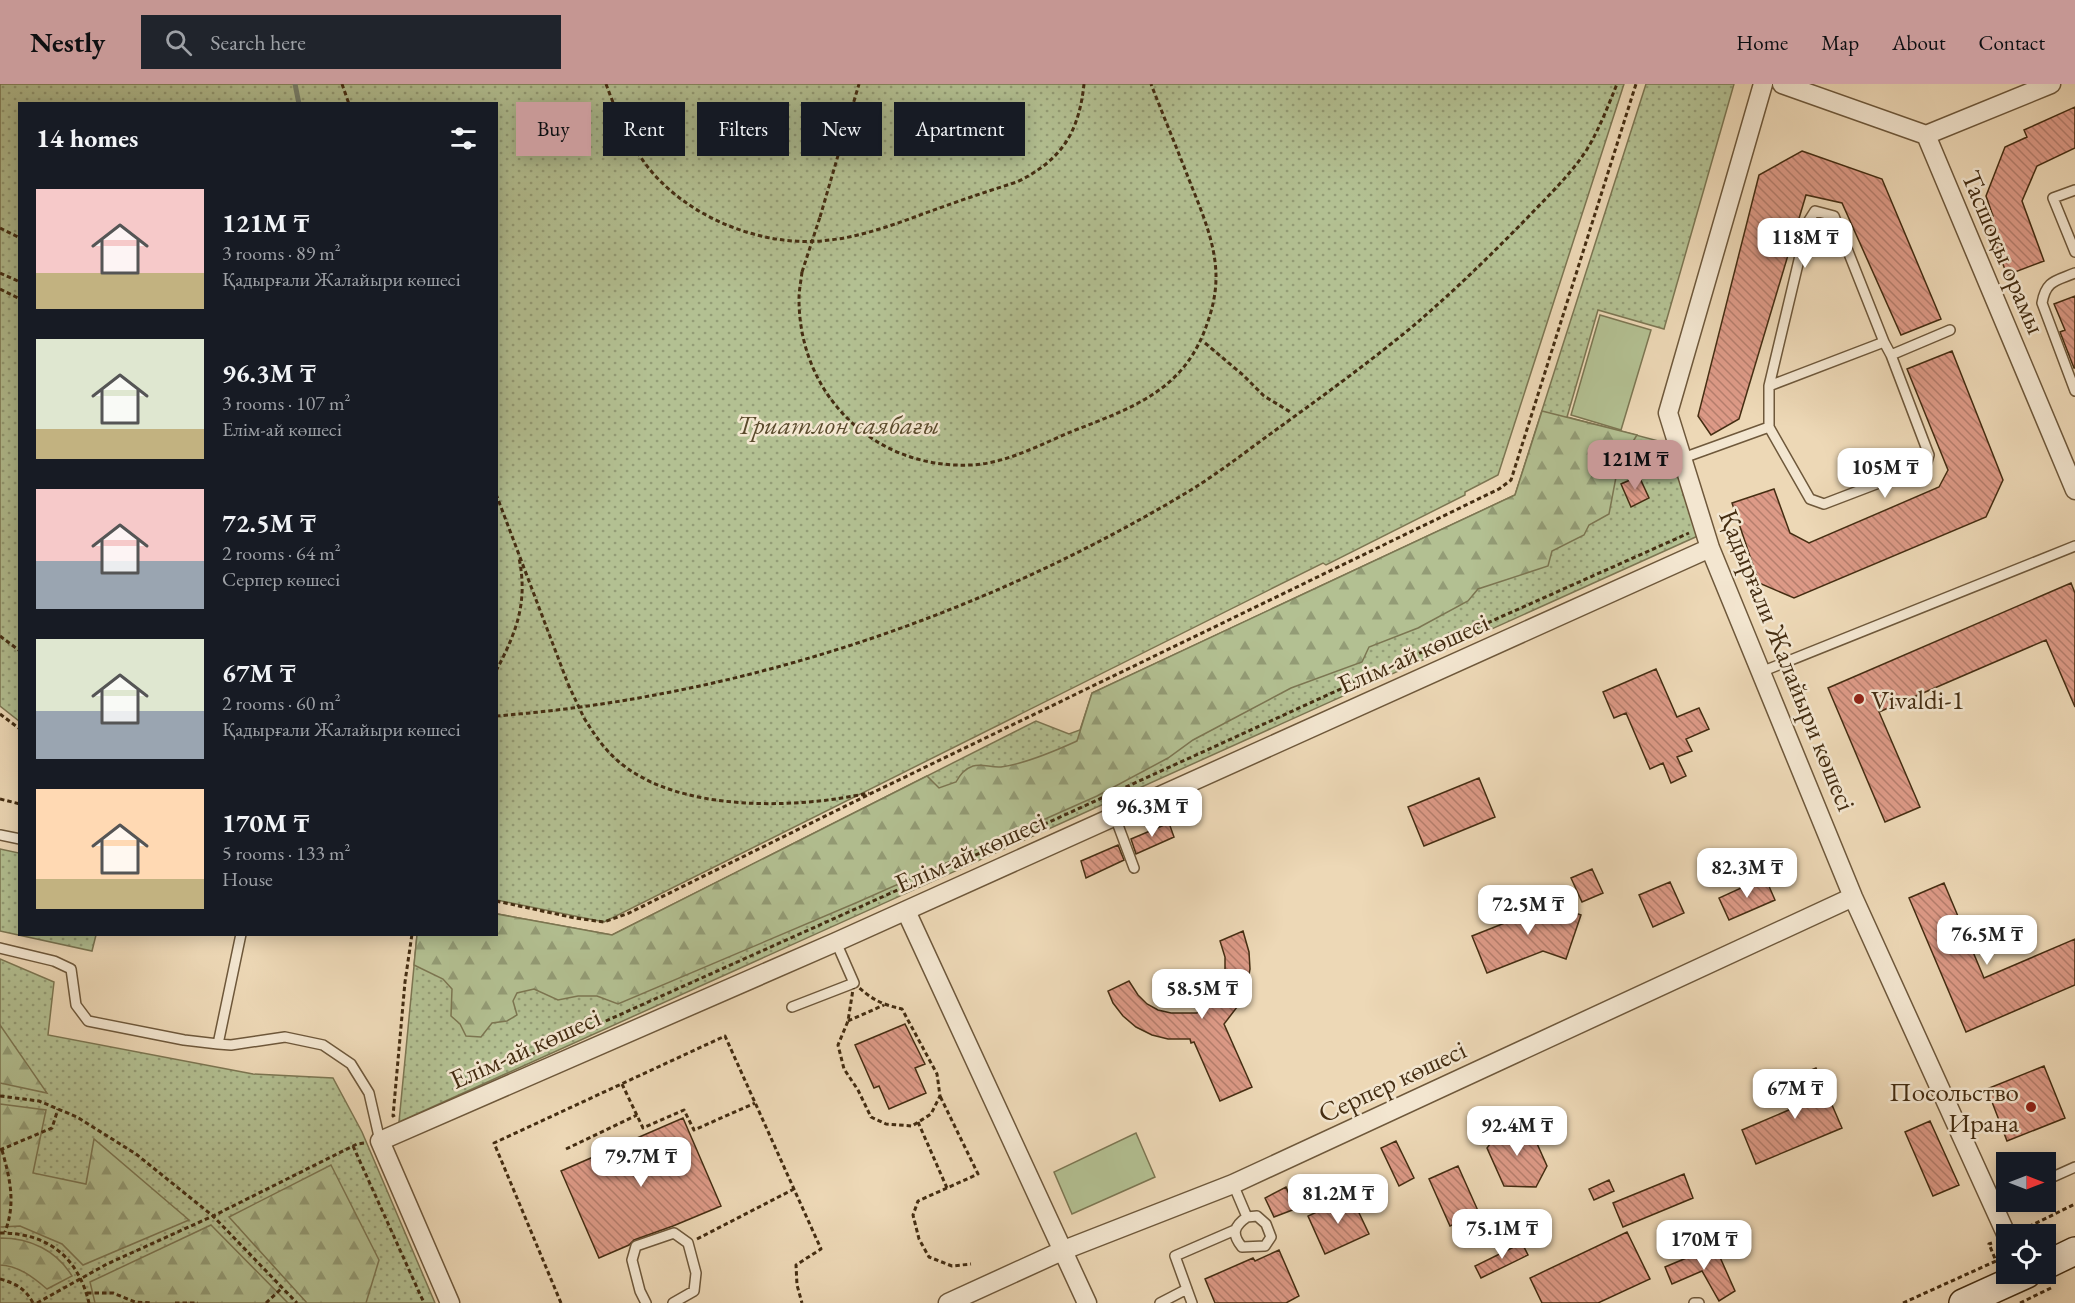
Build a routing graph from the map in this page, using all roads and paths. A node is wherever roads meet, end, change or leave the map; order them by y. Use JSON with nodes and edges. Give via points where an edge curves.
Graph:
{"nodes":[{"id":1,"x":342,"y":84,"type":"edge"},
{"id":2,"x":606,"y":84,"type":"edge"},
{"id":3,"x":859,"y":84,"type":"edge"},
{"id":4,"x":1084,"y":84,"type":"edge"},
{"id":5,"x":1151,"y":84,"type":"edge"},
{"id":6,"x":1617,"y":84,"type":"edge"},
{"id":7,"x":1636,"y":84,"type":"edge"},
{"id":8,"x":1763,"y":84,"type":"edge"},
{"id":9,"x":1782,"y":84,"type":"edge"},
{"id":10,"x":2051,"y":84,"type":"edge"},
{"id":11,"x":348,"y":102,"type":"edge"},
{"id":12,"x":1926,"y":135,"type":"junction"},
{"id":13,"x":2075,"y":190,"type":"edge"},
{"id":14,"x":0,"y":228,"type":"edge"},
{"id":15,"x":18,"y":237,"type":"edge"},
{"id":16,"x":2075,"y":252,"type":"edge"},
{"id":17,"x":0,"y":273,"type":"edge"},
{"id":18,"x":2075,"y":273,"type":"edge"},
{"id":19,"x":18,"y":281,"type":"edge"},
{"id":20,"x":0,"y":289,"type":"edge"},
{"id":21,"x":18,"y":298,"type":"edge"},
{"id":22,"x":1950,"y":330,"type":"dead end"},
{"id":23,"x":1884,"y":342,"type":"junction"},
{"id":24,"x":1205,"y":343,"type":"dead end"},
{"id":25,"x":1891,"y":355,"type":"junction"},
{"id":26,"x":1770,"y":386,"type":"junction"},
{"id":27,"x":2075,"y":391,"type":"edge"},
{"id":28,"x":1292,"y":413,"type":"dead end"},
{"id":29,"x":1769,"y":427,"type":"junction"},
{"id":30,"x":1683,"y":458,"type":"junction"},
{"id":31,"x":2075,"y":490,"type":"edge"},
{"id":32,"x":498,"y":499,"type":"edge"},
{"id":33,"x":1691,"y":532,"type":"dead end"},
{"id":34,"x":2075,"y":546,"type":"edge"},
{"id":35,"x":516,"y":547,"type":"junction"},
{"id":36,"x":1710,"y":548,"type":"junction"},
{"id":37,"x":0,"y":636,"type":"edge"},
{"id":38,"x":18,"y":650,"type":"edge"},
{"id":39,"x":498,"y":666,"type":"edge"},
{"id":40,"x":1761,"y":672,"type":"junction"},
{"id":41,"x":0,"y":714,"type":"edge"},
{"id":42,"x":498,"y":716,"type":"edge"},
{"id":43,"x":18,"y":728,"type":"edge"},
{"id":44,"x":874,"y":792,"type":"junction"},
{"id":45,"x":0,"y":799,"type":"edge"},
{"id":46,"x":18,"y":804,"type":"edge"},
{"id":47,"x":1115,"y":817,"type":"junction"},
{"id":48,"x":0,"y":835,"type":"edge"},
{"id":49,"x":18,"y":839,"type":"edge"},
{"id":50,"x":1134,"y":868,"type":"dead end"},
{"id":51,"x":1853,"y":897,"type":"junction"},
{"id":52,"x":498,"y":901,"type":"edge"},
{"id":53,"x":906,"y":911,"type":"junction"},
{"id":54,"x":241,"y":936,"type":"edge"},
{"id":55,"x":412,"y":936,"type":"edge"},
{"id":56,"x":836,"y":942,"type":"junction"},
{"id":57,"x":0,"y":948,"type":"edge"},
{"id":58,"x":854,"y":983,"type":"junction"},
{"id":59,"x":884,"y":1005,"type":"junction"},
{"id":60,"x":792,"y":1007,"type":"dead end"},
{"id":61,"x":848,"y":1021,"type":"junction"},
{"id":62,"x":218,"y":1044,"type":"junction"},
{"id":63,"x":510,"y":1064,"type":"dead end"},
{"id":64,"x":622,"y":1084,"type":"junction"},
{"id":65,"x":0,"y":1096,"type":"edge"},
{"id":66,"x":940,"y":1096,"type":"junction"},
{"id":67,"x":755,"y":1103,"type":"junction"},
{"id":68,"x":58,"y":1109,"type":"junction"},
{"id":69,"x":404,"y":1111,"type":"dead end"},
{"id":70,"x":637,"y":1115,"type":"junction"},
{"id":71,"x":918,"y":1122,"type":"junction"},
{"id":72,"x":380,"y":1141,"type":"junction"},
{"id":73,"x":353,"y":1146,"type":"junction"},
{"id":74,"x":566,"y":1149,"type":"dead end"},
{"id":75,"x":1,"y":1150,"type":"edge"},
{"id":76,"x":2075,"y":1167,"type":"edge"},
{"id":77,"x":2056,"y":1176,"type":"edge"},
{"id":78,"x":1233,"y":1184,"type":"junction"},
{"id":79,"x":947,"y":1188,"type":"junction"},
{"id":80,"x":794,"y":1189,"type":"junction"},
{"id":81,"x":2075,"y":1204,"type":"edge"},
{"id":82,"x":213,"y":1216,"type":"junction"},
{"id":83,"x":1247,"y":1217,"type":"junction"},
{"id":84,"x":2003,"y":1224,"type":"edge"},
{"id":85,"x":2033,"y":1224,"type":"edge"},
{"id":86,"x":1235,"y":1230,"type":"junction"},
{"id":87,"x":2,"y":1233,"type":"edge"},
{"id":88,"x":1996,"y":1241,"type":"edge"},
{"id":89,"x":688,"y":1243,"type":"junction"},
{"id":90,"x":1064,"y":1250,"type":"junction"},
{"id":91,"x":2075,"y":1251,"type":"edge"},
{"id":92,"x":2056,"y":1260,"type":"edge"},
{"id":93,"x":1996,"y":1261,"type":"edge"},
{"id":94,"x":1996,"y":1261,"type":"edge"},
{"id":95,"x":971,"y":1264,"type":"dead end"},
{"id":96,"x":81,"y":1278,"type":"junction"},
{"id":97,"x":0,"y":1279,"type":"edge"},
{"id":98,"x":2001,"y":1284,"type":"edge"},
{"id":99,"x":282,"y":1288,"type":"junction"},
{"id":100,"x":1187,"y":1289,"type":"junction"},
{"id":101,"x":86,"y":1294,"type":"junction"},
{"id":102,"x":35,"y":1303,"type":"edge"},
{"id":103,"x":89,"y":1303,"type":"edge"},
{"id":104,"x":152,"y":1303,"type":"edge"},
{"id":105,"x":175,"y":1303,"type":"edge"},
{"id":106,"x":198,"y":1303,"type":"edge"},
{"id":107,"x":266,"y":1303,"type":"edge"},
{"id":108,"x":297,"y":1303,"type":"edge"},
{"id":109,"x":424,"y":1303,"type":"edge"},
{"id":110,"x":450,"y":1303,"type":"edge"},
{"id":111,"x":561,"y":1303,"type":"edge"},
{"id":112,"x":646,"y":1303,"type":"edge"},
{"id":113,"x":673,"y":1303,"type":"edge"},
{"id":114,"x":802,"y":1303,"type":"edge"},
{"id":115,"x":948,"y":1303,"type":"edge"},
{"id":116,"x":1087,"y":1303,"type":"edge"},
{"id":117,"x":1160,"y":1303,"type":"edge"},
{"id":118,"x":1192,"y":1303,"type":"edge"},
{"id":119,"x":1694,"y":1303,"type":"edge"},
{"id":120,"x":1699,"y":1303,"type":"edge"},
{"id":121,"x":1903,"y":1303,"type":"edge"},
{"id":122,"x":1963,"y":1303,"type":"edge"}],
"edges":[{"from":1,"to":11,"type":"path"},
{"from":2,"to":4,"type":"path","via":[[618,116],[645,162],[680,198],[729,226],[759,236],[827,241],[886,227],[1033,174],[1055,156],[1076,126]]},
{"from":3,"to":5,"type":"path","bridge":true,"via":[[802,272],[801,323],[811,367],[841,413],[883,447],[939,464],[972,465],[1017,455],[1120,413],[1154,394],[1183,369],[1204,333],[1216,276],[1212,245]]},
{"from":6,"to":42,"type":"path","via":[[1586,150],[1548,196],[1477,268],[1393,343],[1233,462],[1176,499],[996,590],[864,641],[782,666],[660,694]]},
{"from":7,"to":44,"type":"path","via":[[1510,480],[1429,524]]},
{"from":8,"to":30,"type":"street","name":"Қадырғали Жалайыри көшесі","via":[[1668,412]]},
{"from":9,"to":12,"type":"street"},
{"from":10,"to":12,"type":"street"},
{"from":12,"to":31,"type":"street","name":"Тасшоқы орамы"},
{"from":13,"to":16,"type":"lane","via":[[2053,198]]},
{"from":14,"to":15,"type":"path"},
{"from":17,"to":19,"type":"path"},
{"from":18,"to":27,"type":"lane","via":[[2050,283],[2042,303]]},
{"from":20,"to":21,"type":"path"},
{"from":22,"to":25,"type":"lane"},
{"from":23,"to":25,"type":"lane"},
{"from":23,"to":26,"type":"lane"},
{"from":23,"to":26,"type":"lane","via":[[1834,216],[1815,211],[1808,222]]},
{"from":24,"to":28,"type":"path","via":[[1264,396]]},
{"from":25,"to":29,"type":"lane","via":[[1929,455],[1926,465],[1824,504],[1810,500]]},
{"from":26,"to":29,"type":"lane"},
{"from":29,"to":30,"type":"lane"},
{"from":30,"to":36,"type":"street","name":"Қадырғали Жалайыри көшесі"},
{"from":32,"to":35,"type":"path"},
{"from":33,"to":63,"type":"path"},
{"from":34,"to":40,"type":"lane"},
{"from":35,"to":39,"type":"path","via":[[523,596],[516,627]]},
{"from":35,"to":44,"type":"path","bridge":true,"via":[[584,718],[599,742],[619,762],[649,781],[687,796],[728,801],[794,803]]},
{"from":36,"to":40,"type":"street","name":"Қадырғали Жалайыри көшесі"},
{"from":36,"to":47,"type":"street","name":"Елім-ай көшесі"},
{"from":37,"to":38,"type":"path"},
{"from":40,"to":51,"type":"street","name":"Қадырғали Жалайыри көшесі"},
{"from":41,"to":43,"type":"path"},
{"from":44,"to":52,"type":"path","via":[[604,922]]},
{"from":45,"to":46,"type":"path"},
{"from":47,"to":50,"type":"lane"},
{"from":47,"to":53,"type":"street","name":"Елім-ай көшесі"},
{"from":48,"to":49,"type":"lane"},
{"from":51,"to":78,"type":"street","name":"Серпер көшесі"},
{"from":51,"to":84,"type":"street","name":"Қадырғали Жалайыри көшесі"},
{"from":53,"to":56,"type":"street","name":"Елім-ай көшесі"},
{"from":53,"to":90,"type":"street"},
{"from":54,"to":62,"type":"lane"},
{"from":55,"to":69,"type":"path","via":[[393,1116]]},
{"from":56,"to":58,"type":"lane"},
{"from":56,"to":72,"type":"street","name":"Елім-ай көшесі"},
{"from":57,"to":62,"type":"lane","via":[[71,969],[76,1005],[88,1021]]},
{"from":58,"to":59,"type":"path"},
{"from":58,"to":60,"type":"lane"},
{"from":58,"to":61,"type":"path"},
{"from":59,"to":61,"type":"path"},
{"from":59,"to":66,"type":"path","via":[[902,1009],[937,1074]]},
{"from":61,"to":71,"type":"path","via":[[838,1045],[844,1069],[872,1117],[895,1125],[912,1126]]},
{"from":62,"to":72,"type":"lane","via":[[285,1037],[323,1045],[351,1064],[369,1094]]},
{"from":64,"to":67,"type":"path","via":[[725,1036]]},
{"from":64,"to":70,"type":"path"},
{"from":64,"to":111,"type":"path","via":[[494,1143]]},
{"from":65,"to":68,"type":"path","via":[[39,1101]]},
{"from":66,"to":71,"type":"path","via":[[930,1114]]},
{"from":66,"to":79,"type":"path","via":[[978,1174]]},
{"from":67,"to":70,"type":"path","via":[[694,1130],[684,1110],[643,1128]]},
{"from":67,"to":80,"type":"path"},
{"from":68,"to":75,"type":"path","via":[[52,1128]]},
{"from":68,"to":82,"type":"path","via":[[135,1154]]},
{"from":70,"to":74,"type":"path"},
{"from":71,"to":79,"type":"path"},
{"from":72,"to":73,"type":"path"},
{"from":72,"to":110,"type":"street"},
{"from":73,"to":82,"type":"path"},
{"from":73,"to":109,"type":"path"},
{"from":75,"to":87,"type":"path","via":[[11,1185],[11,1217]]},
{"from":76,"to":77,"type":"lane"},
{"from":78,"to":83,"type":"lane"},
{"from":78,"to":90,"type":"street","name":"Серпер көшесі"},
{"from":79,"to":95,"type":"path","via":[[918,1201],[913,1215],[919,1239],[929,1257],[952,1266]]},
{"from":80,"to":89,"type":"path"},
{"from":80,"to":114,"type":"path","via":[[821,1249],[796,1265]]},
{"from":81,"to":85,"type":"path"},
{"from":82,"to":96,"type":"path"},
{"from":82,"to":99,"type":"path"},
{"from":83,"to":86,"type":"lane"},
{"from":83,"to":86,"type":"lane","via":[[1257,1216],[1266,1224],[1271,1237],[1265,1246],[1242,1248]]},
{"from":86,"to":100,"type":"lane","via":[[1175,1256]]},
{"from":87,"to":96,"type":"path","via":[[29,1236],[52,1246],[67,1258]]},
{"from":88,"to":94,"type":"path","via":[[1989,1244]]},
{"from":89,"to":112,"type":"lane","via":[[674,1233],[636,1246],[632,1260]]},
{"from":89,"to":113,"type":"lane","via":[[696,1273],[694,1291]]},
{"from":90,"to":115,"type":"street","name":"Серпер көшесі"},
{"from":90,"to":116,"type":"street"},
{"from":91,"to":92,"type":"street"},
{"from":93,"to":121,"type":"path"},
{"from":96,"to":101,"type":"path"},
{"from":96,"to":102,"type":"path"},
{"from":97,"to":102,"type":"path","via":[[25,1290]]},
{"from":98,"to":122,"type":"street"},
{"from":99,"to":107,"type":"path"},
{"from":99,"to":108,"type":"path"},
{"from":100,"to":117,"type":"lane"},
{"from":100,"to":118,"type":"lane"},
{"from":101,"to":103,"type":"path"},
{"from":101,"to":104,"type":"path","via":[[113,1293],[135,1302]]},
{"from":105,"to":106,"type":"path"},
{"from":119,"to":120,"type":"lane"}]}
